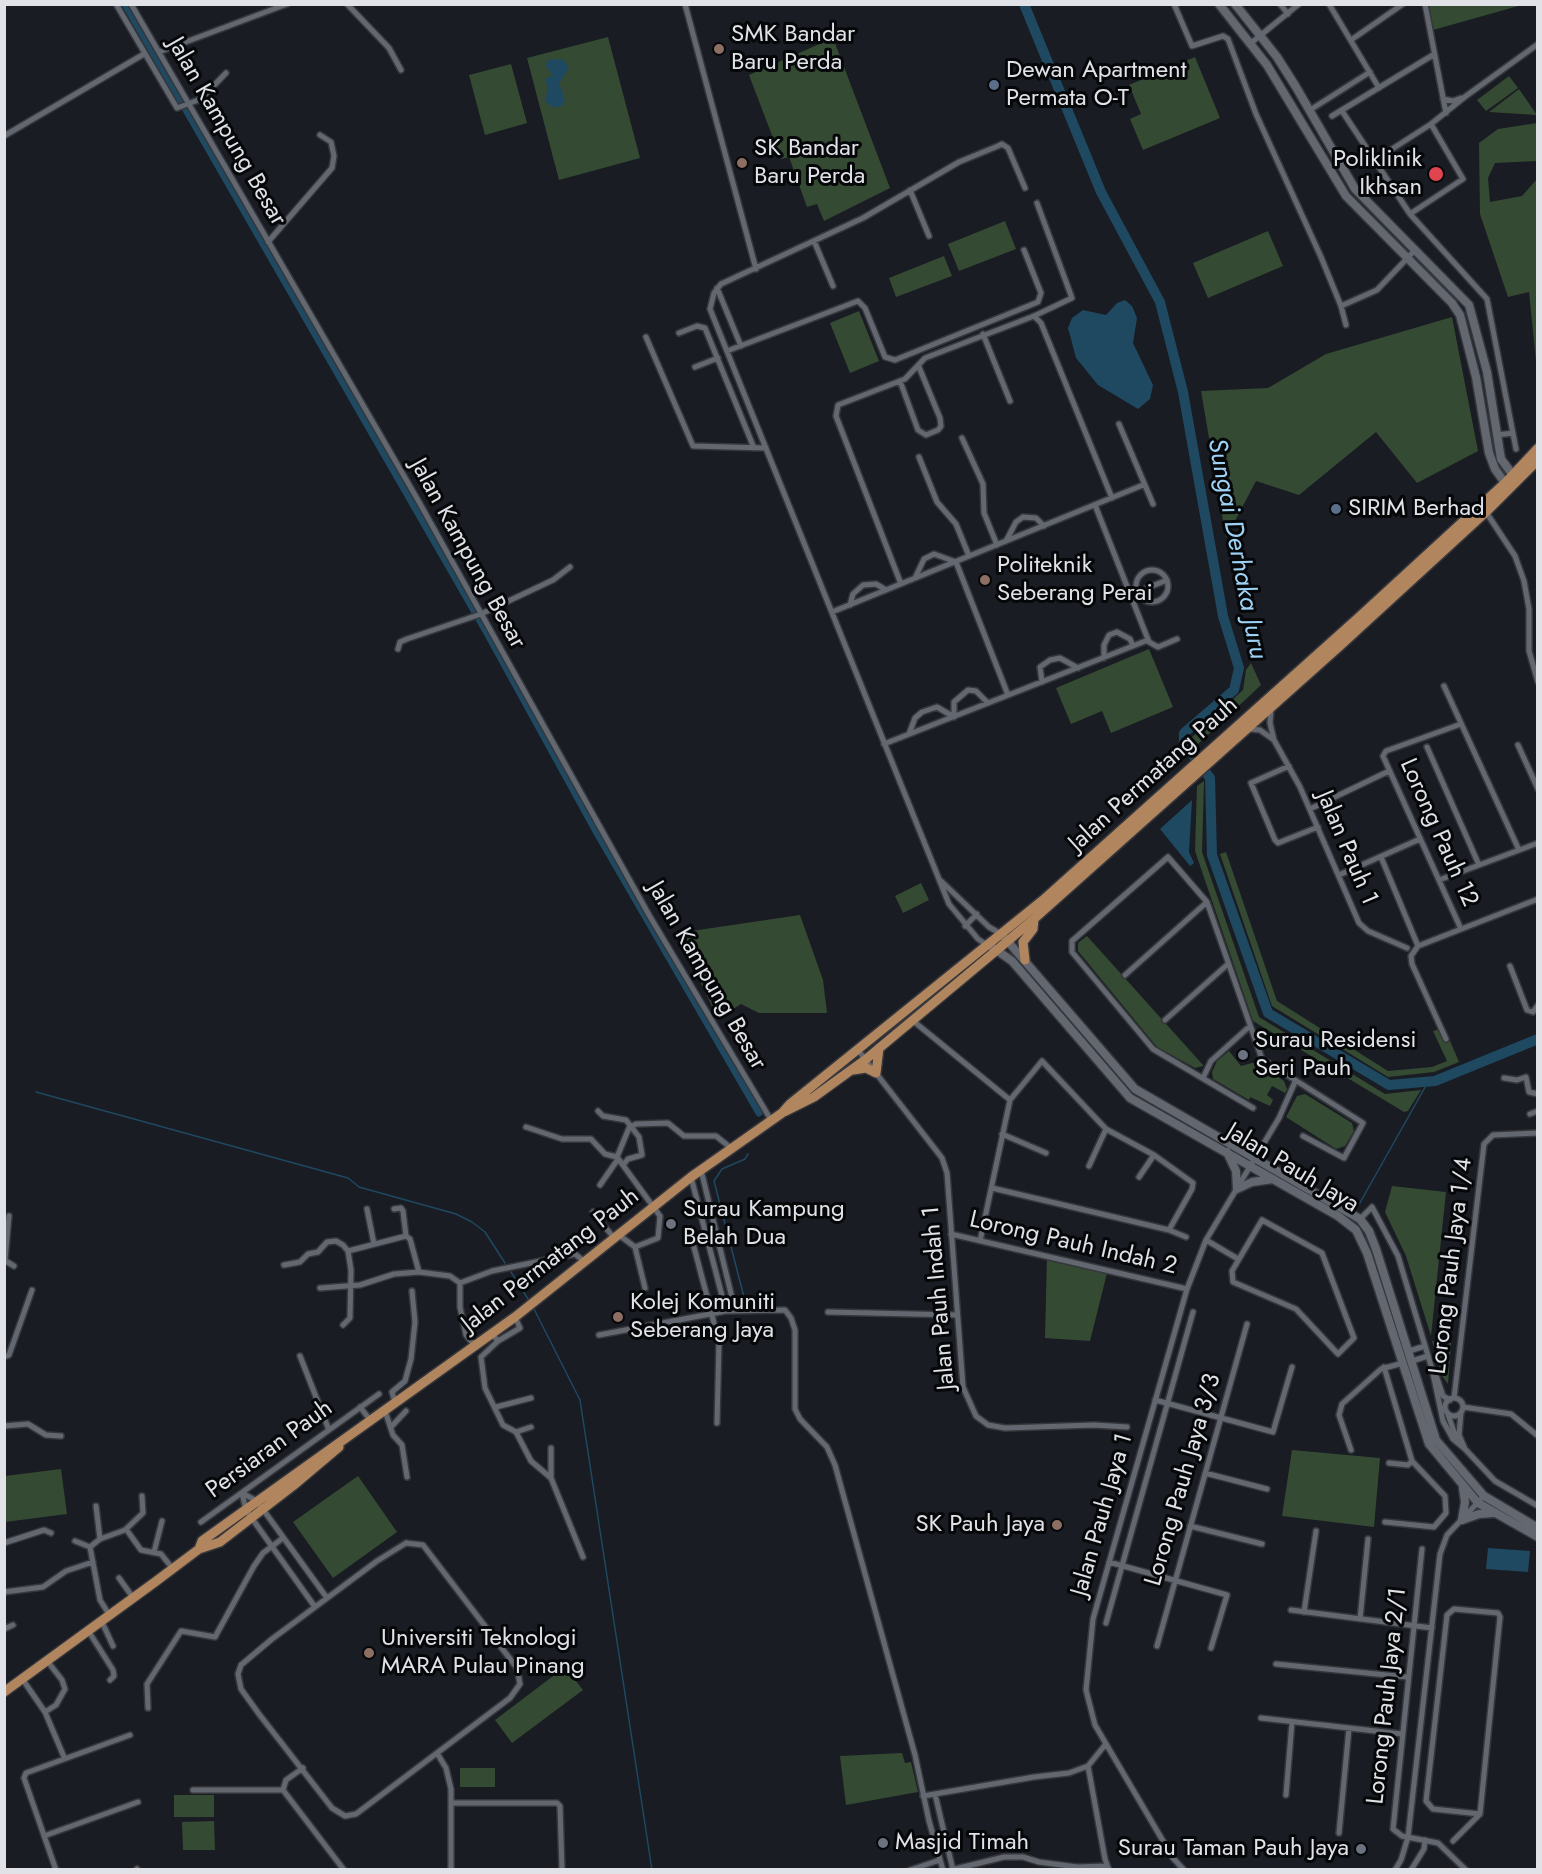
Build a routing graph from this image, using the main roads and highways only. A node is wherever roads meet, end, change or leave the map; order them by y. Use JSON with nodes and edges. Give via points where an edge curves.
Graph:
{"nodes":[{"id":1,"x":1538,"y":448,"type":"edge"},
{"id":2,"x":1538,"y":460,"type":"edge"},
{"id":3,"x":1211,"y":757,"type":"junction"},
{"id":4,"x":1187,"y":778,"type":"junction"},
{"id":5,"x":1034,"y":919,"type":"junction"},
{"id":6,"x":1005,"y":938,"type":"junction"},
{"id":7,"x":1025,"y":960,"type":"road end"},
{"id":8,"x":879,"y":1048,"type":"junction"},
{"id":9,"x":851,"y":1070,"type":"junction"},
{"id":10,"x":782,"y":1113,"type":"junction"},
{"id":11,"x":345,"y":1440,"type":"junction"},
{"id":12,"x":199,"y":1549,"type":"junction"},
{"id":13,"x":4,"y":1692,"type":"edge"}],
"edges":[{"from":1,"to":3,"type":"main road","name":"Jalan Permatang Pauh"},
{"from":2,"to":3,"type":"main road","name":"Jalan Permatang Pauh","via":[[1248,729]]},
{"from":3,"to":4,"type":"main road","name":"Jalan Permatang Pauh"},
{"from":4,"to":5,"type":"main road","name":"Jalan Permatang Pauh"},
{"from":4,"to":6,"type":"main road","name":"Jalan Permatang Pauh"},
{"from":5,"to":6,"type":"main road","name":"Jalan Permatang Pauh"},
{"from":5,"to":7,"type":"main road","via":[[1033,929],[1022,946]]},
{"from":6,"to":8,"type":"main road","name":"Jalan Permatang Pauh","via":[[998,950]]},
{"from":6,"to":10,"type":"main road","name":"Jalan Permatang Pauh","via":[[987,945]]},
{"from":8,"to":9,"type":"main road","name":"Jalan Permatang Pauh"},
{"from":8,"to":9,"type":"main road","via":[[876,1073],[866,1068]]},
{"from":9,"to":10,"type":"main road","name":"Jalan Permatang Pauh","via":[[814,1097]]},
{"from":10,"to":11,"type":"main road","name":"Jalan Permatang Pauh","via":[[691,1177],[518,1315],[495,1338],[475,1346]]},
{"from":11,"to":12,"type":"main road","name":"Jalan Permatang Pauh","via":[[202,1541]]},
{"from":11,"to":12,"type":"main road","name":"Jalan Permatang Pauh","via":[[329,1458],[263,1510],[220,1542]]},
{"from":12,"to":13,"type":"main road","name":"Jalan Permatang Pauh"}]}
